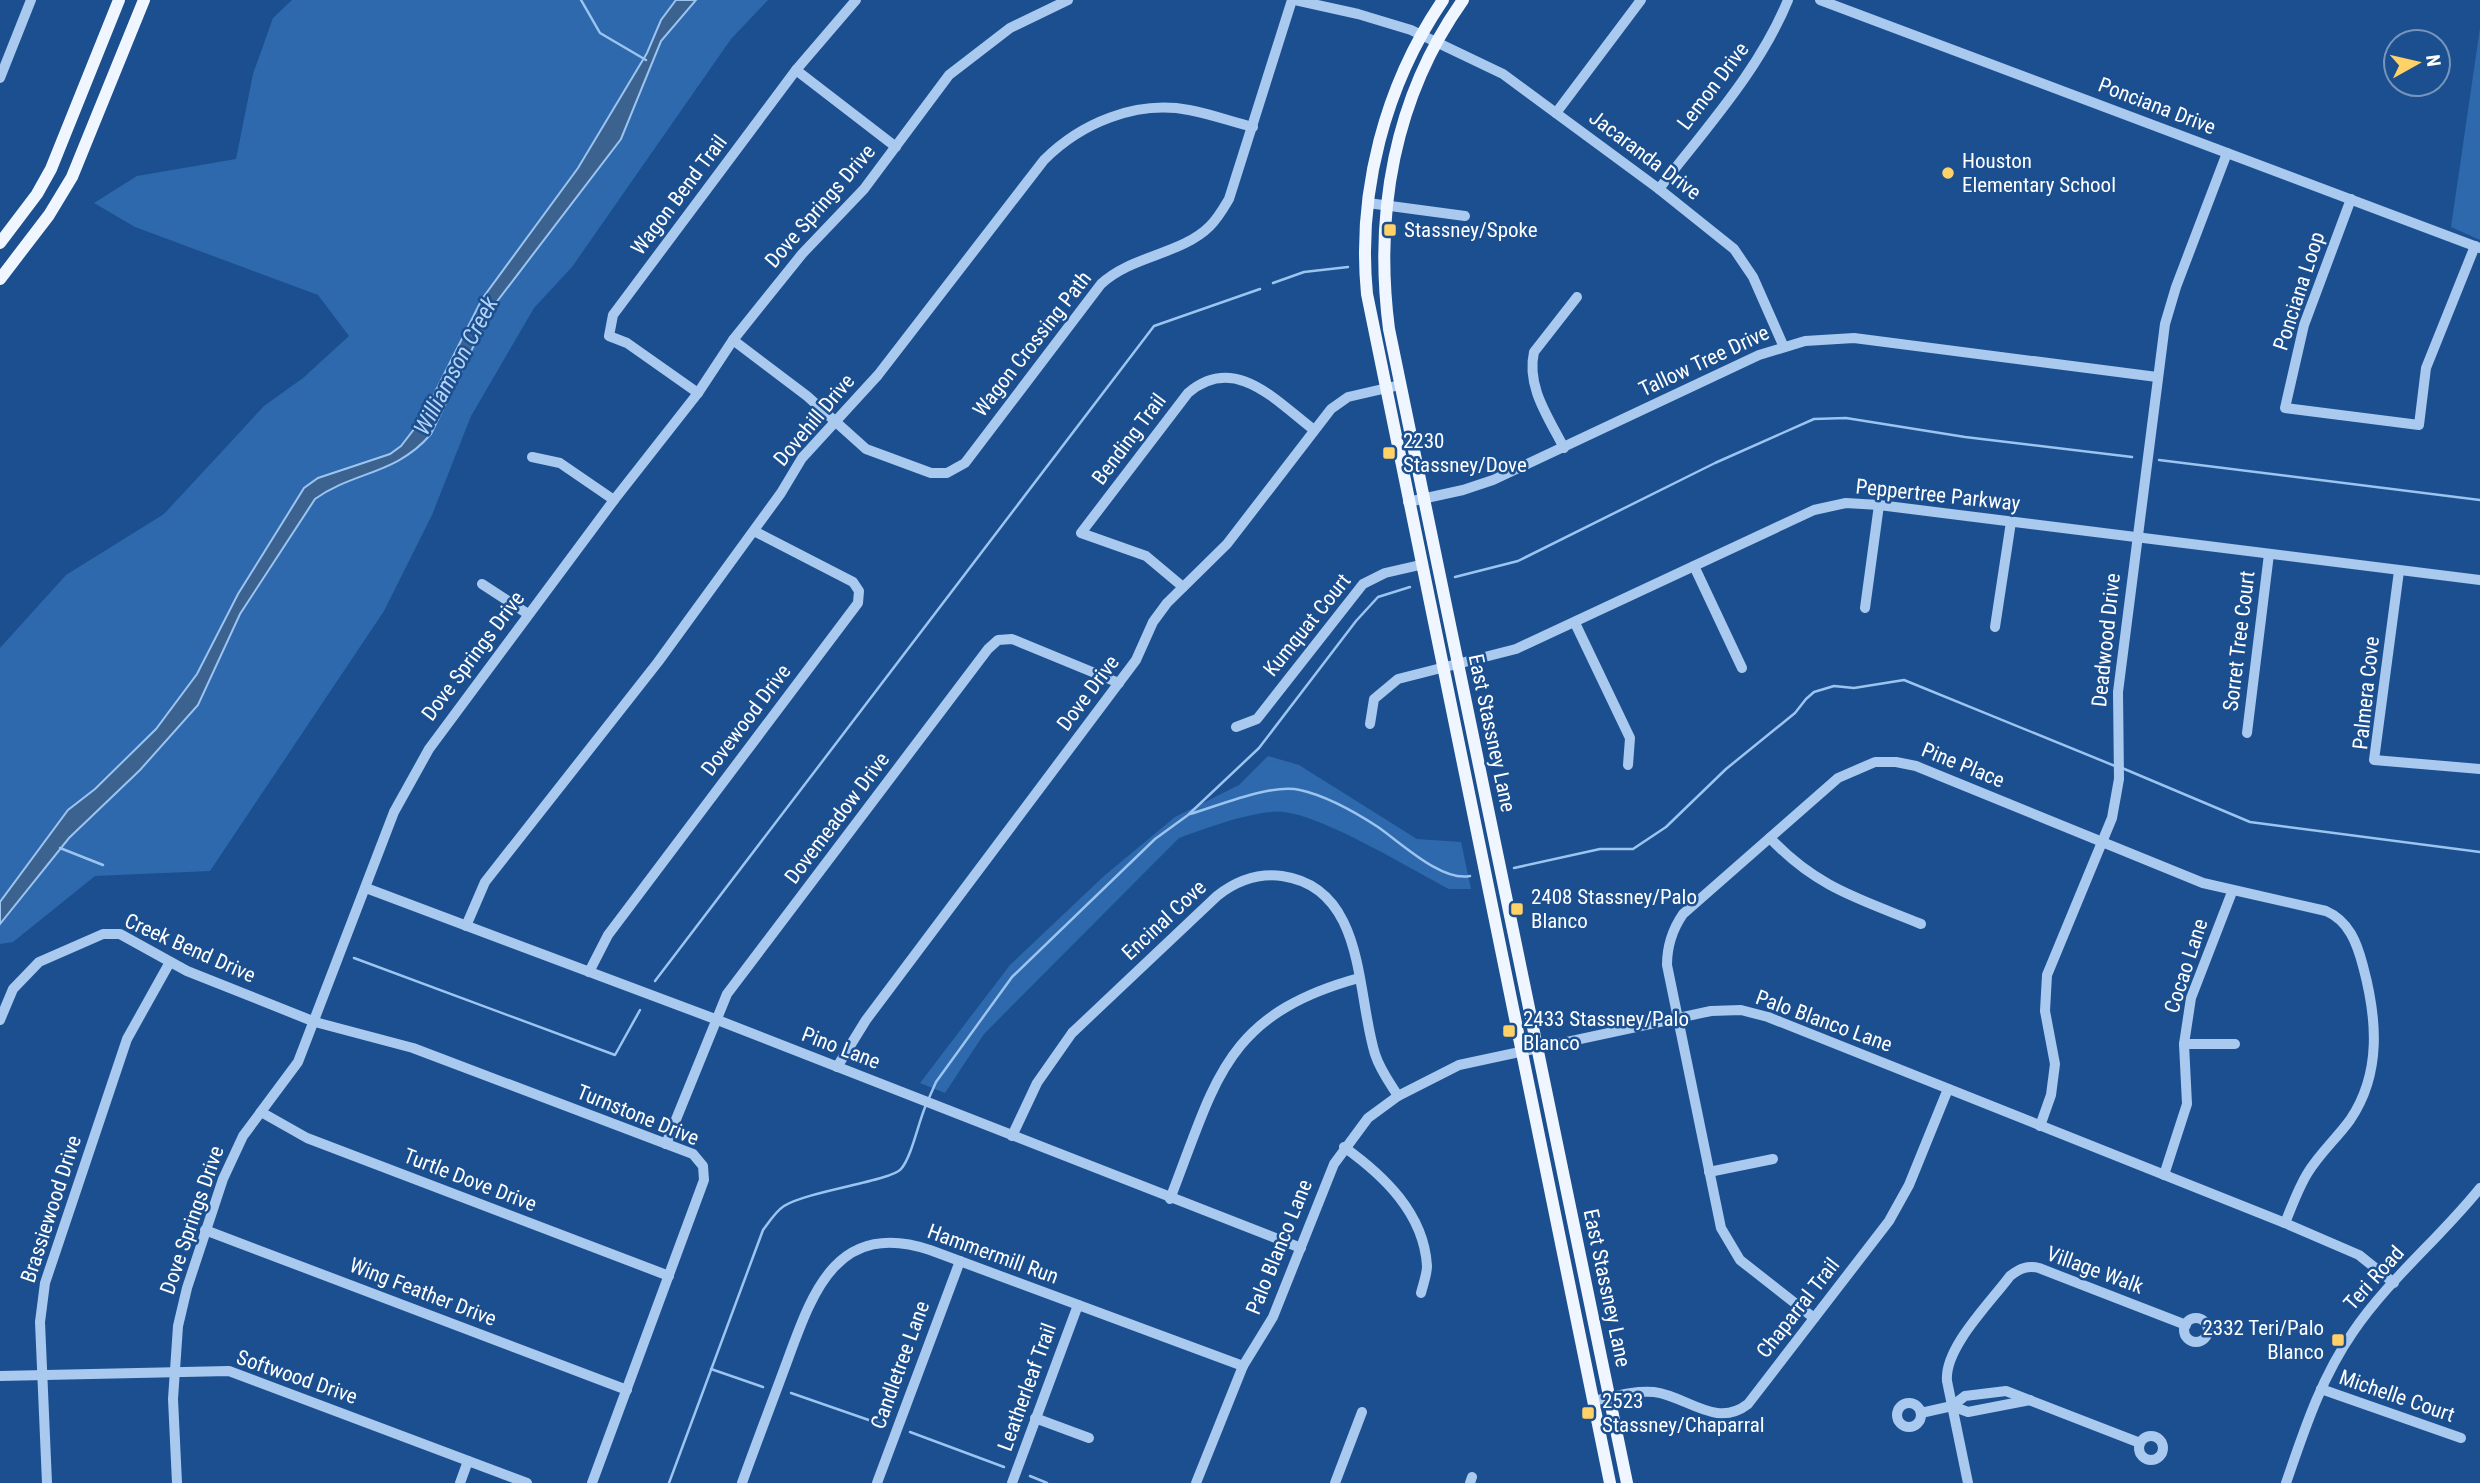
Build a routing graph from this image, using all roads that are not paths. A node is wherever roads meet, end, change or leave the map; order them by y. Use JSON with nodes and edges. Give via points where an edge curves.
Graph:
{"nodes":[{"id":1,"x":32,"y":0,"type":"edge"},
{"id":2,"x":119,"y":0,"type":"edge"},
{"id":3,"x":144,"y":0,"type":"edge"},
{"id":4,"x":856,"y":0,"type":"edge"},
{"id":5,"x":1068,"y":0,"type":"edge"},
{"id":6,"x":1293,"y":0,"type":"edge"},
{"id":7,"x":1443,"y":0,"type":"edge"},
{"id":8,"x":1463,"y":0,"type":"edge"},
{"id":9,"x":1641,"y":0,"type":"edge"},
{"id":10,"x":1788,"y":0,"type":"edge"},
{"id":11,"x":1820,"y":0,"type":"edge"},
{"id":12,"x":1422,"y":34,"type":"junction"},
{"id":13,"x":1437,"y":40,"type":"junction"},
{"id":14,"x":796,"y":70,"type":"junction"},
{"id":15,"x":0,"y":78,"type":"edge"},
{"id":16,"x":1556,"y":113,"type":"junction"},
{"id":17,"x":1253,"y":127,"type":"junction"},
{"id":18,"x":896,"y":146,"type":"junction"},
{"id":19,"x":2227,"y":153,"type":"junction"},
{"id":20,"x":1659,"y":189,"type":"junction"},
{"id":21,"x":2351,"y":199,"type":"junction"},
{"id":22,"x":1368,"y":203,"type":"junction"},
{"id":23,"x":1386,"y":205,"type":"junction"},
{"id":24,"x":1465,"y":216,"type":"dead end"},
{"id":25,"x":0,"y":243,"type":"edge"},
{"id":26,"x":2477,"y":247,"type":"edge"},
{"id":27,"x":1,"y":275,"type":"edge"},
{"id":28,"x":1577,"y":297,"type":"dead end"},
{"id":29,"x":733,"y":340,"type":"junction"},
{"id":30,"x":1783,"y":345,"type":"junction"},
{"id":31,"x":2157,"y":377,"type":"junction"},
{"id":32,"x":1400,"y":385,"type":"junction"},
{"id":33,"x":1384,"y":388,"type":"junction"},
{"id":34,"x":698,"y":393,"type":"junction"},
{"id":35,"x":834,"y":422,"type":"junction"},
{"id":36,"x":1314,"y":430,"type":"junction"},
{"id":37,"x":1564,"y":448,"type":"junction"},
{"id":38,"x":532,"y":457,"type":"dead end"},
{"id":39,"x":1424,"y":499,"type":"junction"},
{"id":40,"x":614,"y":500,"type":"junction"},
{"id":41,"x":1408,"y":502,"type":"junction"},
{"id":42,"x":1879,"y":505,"type":"junction"},
{"id":43,"x":2011,"y":522,"type":"junction"},
{"id":44,"x":754,"y":531,"type":"junction"},
{"id":45,"x":2137,"y":537,"type":"junction"},
{"id":46,"x":2269,"y":554,"type":"junction"},
{"id":47,"x":1694,"y":566,"type":"junction"},
{"id":48,"x":1421,"y":570,"type":"junction"},
{"id":49,"x":2399,"y":571,"type":"junction"},
{"id":50,"x":2480,"y":580,"type":"edge"},
{"id":51,"x":482,"y":584,"type":"dead end"},
{"id":52,"x":1183,"y":587,"type":"junction"},
{"id":53,"x":1865,"y":608,"type":"dead end"},
{"id":54,"x":528,"y":614,"type":"junction"},
{"id":55,"x":1575,"y":623,"type":"junction"},
{"id":56,"x":1995,"y":627,"type":"dead end"},
{"id":57,"x":1458,"y":663,"type":"junction"},
{"id":58,"x":1441,"y":667,"type":"junction"},
{"id":59,"x":1742,"y":668,"type":"dead end"},
{"id":60,"x":1119,"y":683,"type":"junction"},
{"id":61,"x":1370,"y":724,"type":"dead end"},
{"id":62,"x":1236,"y":727,"type":"dead end"},
{"id":63,"x":2247,"y":733,"type":"dead end"},
{"id":64,"x":1628,"y":765,"type":"dead end"},
{"id":65,"x":2480,"y":769,"type":"edge"},
{"id":66,"x":1770,"y":838,"type":"junction"},
{"id":67,"x":2102,"y":842,"type":"junction"},
{"id":68,"x":366,"y":888,"type":"junction"},
{"id":69,"x":2232,"y":892,"type":"junction"},
{"id":70,"x":1921,"y":925,"type":"dead end"},
{"id":71,"x":466,"y":926,"type":"junction"},
{"id":72,"x":170,"y":962,"type":"junction"},
{"id":73,"x":589,"y":972,"type":"junction"},
{"id":74,"x":1359,"y":978,"type":"junction"},
{"id":75,"x":1677,"y":1017,"type":"junction"},
{"id":76,"x":715,"y":1019,"type":"junction"},
{"id":77,"x":0,"y":1020,"type":"edge"},
{"id":78,"x":315,"y":1022,"type":"junction"},
{"id":79,"x":2184,"y":1044,"type":"junction"},
{"id":80,"x":2235,"y":1044,"type":"dead end"},
{"id":81,"x":1537,"y":1046,"type":"junction"},
{"id":82,"x":1520,"y":1050,"type":"junction"},
{"id":83,"x":837,"y":1067,"type":"junction"},
{"id":84,"x":1948,"y":1089,"type":"junction"},
{"id":85,"x":1398,"y":1096,"type":"junction"},
{"id":86,"x":261,"y":1112,"type":"junction"},
{"id":87,"x":2040,"y":1126,"type":"junction"},
{"id":88,"x":1013,"y":1136,"type":"junction"},
{"id":89,"x":666,"y":1144,"type":"junction"},
{"id":90,"x":1344,"y":1147,"type":"junction"},
{"id":91,"x":1773,"y":1158,"type":"dead end"},
{"id":92,"x":1709,"y":1172,"type":"junction"},
{"id":93,"x":2164,"y":1175,"type":"junction"},
{"id":94,"x":2480,"y":1188,"type":"edge"},
{"id":95,"x":1170,"y":1199,"type":"junction"},
{"id":96,"x":2285,"y":1223,"type":"junction"},
{"id":97,"x":205,"y":1230,"type":"junction"},
{"id":98,"x":1300,"y":1248,"type":"junction"},
{"id":99,"x":960,"y":1261,"type":"junction"},
{"id":100,"x":669,"y":1276,"type":"junction"},
{"id":101,"x":2394,"y":1283,"type":"junction"},
{"id":102,"x":1421,"y":1293,"type":"dead end"},
{"id":103,"x":1078,"y":1305,"type":"junction"},
{"id":104,"x":1814,"y":1318,"type":"junction"},
{"id":105,"x":2186,"y":1325,"type":"dead end"},
{"id":106,"x":1243,"y":1366,"type":"junction"},
{"id":107,"x":174,"y":1370,"type":"junction"},
{"id":108,"x":0,"y":1376,"type":"edge"},
{"id":109,"x":43,"y":1377,"type":"junction"},
{"id":110,"x":2321,"y":1389,"type":"junction"},
{"id":111,"x":627,"y":1390,"type":"junction"},
{"id":112,"x":1610,"y":1397,"type":"junction"},
{"id":113,"x":1593,"y":1401,"type":"junction"},
{"id":114,"x":1952,"y":1406,"type":"junction"},
{"id":115,"x":1362,"y":1412,"type":"dead end"},
{"id":116,"x":1921,"y":1413,"type":"dead end"},
{"id":117,"x":1035,"y":1418,"type":"junction"},
{"id":118,"x":1089,"y":1438,"type":"dead end"},
{"id":119,"x":2461,"y":1438,"type":"dead end"},
{"id":120,"x":2140,"y":1443,"type":"dead end"},
{"id":121,"x":468,"y":1461,"type":"junction"},
{"id":122,"x":47,"y":1483,"type":"edge"},
{"id":123,"x":177,"y":1483,"type":"edge"},
{"id":124,"x":460,"y":1483,"type":"edge"},
{"id":125,"x":527,"y":1483,"type":"edge"},
{"id":126,"x":592,"y":1483,"type":"edge"},
{"id":127,"x":742,"y":1483,"type":"edge"},
{"id":128,"x":877,"y":1483,"type":"edge"},
{"id":129,"x":1012,"y":1483,"type":"edge"},
{"id":130,"x":1196,"y":1483,"type":"edge"},
{"id":131,"x":1335,"y":1483,"type":"edge"},
{"id":132,"x":1610,"y":1483,"type":"edge"},
{"id":133,"x":1627,"y":1483,"type":"edge"},
{"id":134,"x":1968,"y":1483,"type":"edge"},
{"id":135,"x":2286,"y":1483,"type":"edge"}],
"edges":[{"from":1,"to":15,"type":"street"},
{"from":2,"to":25,"type":"main road","via":[[51,169]]},
{"from":3,"to":27,"type":"main road","via":[[72,177],[49,215]]},
{"from":4,"to":14,"type":"street","name":"Wagon Bend Trail"},
{"from":5,"to":18,"type":"street","name":"Dove Springs Drive","via":[[1010,29],[967,59],[949,75]]},
{"from":6,"to":12,"type":"street"},
{"from":6,"to":17,"type":"street","name":"Wagon Crossing Path"},
{"from":7,"to":12,"type":"main road","name":"East Stassney Lane"},
{"from":8,"to":13,"type":"main road","name":"East Stassney Lane"},
{"from":9,"to":16,"type":"street"},
{"from":10,"to":20,"type":"street","name":"Lemon Drive","via":[[1775,33],[1754,66]]},
{"from":11,"to":19,"type":"street","name":"Ponciana Drive"},
{"from":12,"to":13,"type":"street","name":"Jacaranda Drive"},
{"from":12,"to":22,"type":"main road","name":"East Stassney Lane","via":[[1386,119]]},
{"from":13,"to":16,"type":"street","name":"Jacaranda Drive","via":[[1503,74]]},
{"from":13,"to":23,"type":"main road","name":"East Stassney Lane","via":[[1401,129]]},
{"from":14,"to":18,"type":"street"},
{"from":14,"to":34,"type":"street","name":"Wagon Bend Trail","via":[[613,315],[609,336],[627,343]]},
{"from":16,"to":20,"type":"street","name":"Jacaranda Drive"},
{"from":17,"to":35,"type":"street","name":"Dovehill Drive","via":[[1187,109],[1158,108],[1107,118],[1065,139],[878,375]]},
{"from":17,"to":35,"type":"street","name":"Wagon Crossing Path","via":[[1229,200],[1209,227],[1194,238],[1124,266],[1101,284],[965,463],[947,473],[930,474],[866,449]]},
{"from":18,"to":29,"type":"street","name":"Dove Springs Drive"},
{"from":19,"to":21,"type":"street","name":"Ponciana Drive"},
{"from":19,"to":31,"type":"street","name":"Deadwood Drive","via":[[2176,286]]},
{"from":20,"to":30,"type":"street","name":"Jacaranda Drive","via":[[1734,249],[1753,277]]},
{"from":21,"to":26,"type":"street","name":"Ponciana Drive"},
{"from":21,"to":26,"type":"street","name":"Ponciana Loop","via":[[2304,325],[2285,408],[2419,425],[2426,369]]},
{"from":22,"to":23,"type":"street"},
{"from":22,"to":33,"type":"main road","name":"East Stassney Lane","via":[[1365,279]]},
{"from":23,"to":24,"type":"street"},
{"from":23,"to":32,"type":"main road","name":"East Stassney Lane","via":[[1384,295]]},
{"from":28,"to":37,"type":"street","via":[[1534,352],[1531,363],[1533,383]]},
{"from":29,"to":34,"type":"street","name":"Dove Springs Drive"},
{"from":29,"to":35,"type":"street","name":"Wagon Crossing Path"},
{"from":30,"to":31,"type":"street","name":"Tallow Tree Drive","via":[[1854,338]]},
{"from":30,"to":37,"type":"street","name":"Tallow Tree Drive"},
{"from":31,"to":45,"type":"street","name":"Deadwood Drive"},
{"from":32,"to":33,"type":"street","name":"Dove Drive"},
{"from":32,"to":39,"type":"main road","name":"East Stassney Lane"},
{"from":33,"to":36,"type":"street","name":"Dove Drive","via":[[1348,397]]},
{"from":33,"to":41,"type":"main road","name":"East Stassney Lane"},
{"from":34,"to":40,"type":"street","name":"Dove Springs Drive"},
{"from":35,"to":44,"type":"street","name":"Dovehill Drive","via":[[802,458]]},
{"from":36,"to":52,"type":"street","name":"Dove Drive","via":[[1227,544]]},
{"from":36,"to":52,"type":"street","name":"Bending Trail","via":[[1236,376],[1200,383],[1188,393],[1082,533],[1146,556]]},
{"from":37,"to":39,"type":"street","name":"Tallow Tree Drive","via":[[1479,485]]},
{"from":38,"to":40,"type":"street","via":[[560,463]]},
{"from":39,"to":41,"type":"street","name":"Tallow Tree Drive"},
{"from":39,"to":57,"type":"main road","name":"East Stassney Lane"},
{"from":40,"to":54,"type":"street","name":"Dove Springs Drive"},
{"from":41,"to":48,"type":"main road","name":"East Stassney Lane"},
{"from":42,"to":43,"type":"street","name":"Peppertree Parkway"},
{"from":42,"to":47,"type":"street","name":"Peppertree Parkway","via":[[1846,503],[1814,510]]},
{"from":42,"to":53,"type":"street"},
{"from":43,"to":45,"type":"street","name":"Peppertree Parkway"},
{"from":43,"to":56,"type":"street"},
{"from":44,"to":71,"type":"street","name":"Dovehill Drive","via":[[485,882]]},
{"from":44,"to":73,"type":"street","name":"Dovewood Drive","via":[[853,582],[859,591],[858,603],[608,935]]},
{"from":45,"to":46,"type":"street","name":"Peppertree Parkway"},
{"from":45,"to":67,"type":"street","name":"Deadwood Drive","via":[[2118,692],[2115,805]]},
{"from":46,"to":49,"type":"street","name":"Peppertree Parkway"},
{"from":46,"to":63,"type":"street","name":"Sorret Tree Court"},
{"from":47,"to":55,"type":"street","name":"Peppertree Parkway"},
{"from":47,"to":59,"type":"street"},
{"from":48,"to":58,"type":"main road","name":"East Stassney Lane"},
{"from":48,"to":62,"type":"street","name":"Kumquat Court","via":[[1385,573],[1363,584],[1257,719]]},
{"from":49,"to":50,"type":"street","name":"Peppertree Parkway"},
{"from":49,"to":65,"type":"street","name":"Palmera Cove","via":[[2374,760]]},
{"from":51,"to":54,"type":"street"},
{"from":52,"to":60,"type":"street","name":"Dove Drive","via":[[1153,622],[1136,660]]},
{"from":54,"to":68,"type":"street","name":"Dove Springs Drive","via":[[429,749],[394,812]]},
{"from":55,"to":57,"type":"street","name":"Peppertree Parkway","via":[[1516,649]]},
{"from":55,"to":64,"type":"street","via":[[1630,738]]},
{"from":57,"to":58,"type":"street","name":"Peppertree Parkway"},
{"from":57,"to":81,"type":"main road","name":"East Stassney Lane"},
{"from":58,"to":61,"type":"street","name":"Peppertree Parkway","via":[[1405,675],[1383,688],[1370,710]]},
{"from":58,"to":82,"type":"main road","name":"East Stassney Lane"},
{"from":60,"to":76,"type":"street","name":"Dovemeadow Drive","via":[[1012,639],[998,640],[727,994]]},
{"from":60,"to":83,"type":"street","name":"Dove Drive","via":[[866,1020]]},
{"from":66,"to":67,"type":"street","name":"Pine Place","via":[[1838,778],[1886,761],[1916,766]]},
{"from":66,"to":70,"type":"street","via":[[1821,883]]},
{"from":66,"to":75,"type":"street","name":"Pine Place","via":[[1675,926],[1667,965]]},
{"from":67,"to":69,"type":"street","name":"Pine Place"},
{"from":67,"to":87,"type":"street","name":"Deadwood Drive","via":[[2047,975],[2044,999],[2055,1064]]},
{"from":68,"to":71,"type":"street","name":"Pino Lane"},
{"from":68,"to":78,"type":"street","name":"Dove Springs Drive"},
{"from":69,"to":79,"type":"street","name":"Cocao Lane","via":[[2191,998]]},
{"from":69,"to":96,"type":"street","name":"Pine Place","via":[[2326,911],[2339,919],[2354,939],[2371,1004],[2375,1045],[2366,1089],[2352,1116],[2308,1172]]},
{"from":71,"to":73,"type":"street","name":"Pino Lane"},
{"from":72,"to":77,"type":"street","name":"Creek Bend Drive","via":[[125,935],[103,934],[28,970],[13,989]]},
{"from":72,"to":78,"type":"street","name":"Creek Bend Drive"},
{"from":72,"to":109,"type":"street","name":"Brassiewood Drive","via":[[127,1039],[45,1283],[40,1322]]},
{"from":73,"to":76,"type":"street","name":"Pino Lane"},
{"from":74,"to":85,"type":"street","name":"Encinal Cove","via":[[1377,1060]]},
{"from":74,"to":88,"type":"street","name":"Encinal Cove","via":[[1349,931],[1325,895],[1297,880],[1274,875],[1235,884],[1217,895],[1072,1033],[1037,1083]]},
{"from":74,"to":95,"type":"street","via":[[1309,993],[1279,1009],[1235,1050],[1212,1093]]},
{"from":75,"to":81,"type":"street","name":"Palo Blanco Lane"},
{"from":75,"to":84,"type":"street","name":"Palo Blanco Lane","via":[[1727,1010],[1754,1013]]},
{"from":75,"to":92,"type":"street","name":"Pine Place"},
{"from":76,"to":83,"type":"street","name":"Pino Lane"},
{"from":76,"to":89,"type":"street","name":"Dovemeadow Drive"},
{"from":78,"to":86,"type":"street","name":"Dove Springs Drive","via":[[289,1077]]},
{"from":78,"to":89,"type":"street","name":"Turnstone Drive","via":[[413,1048]]},
{"from":79,"to":80,"type":"street"},
{"from":79,"to":93,"type":"street","name":"Cocao Lane","via":[[2187,1104]]},
{"from":81,"to":82,"type":"street","name":"Palo Blanco Lane"},
{"from":81,"to":112,"type":"main road","name":"East Stassney Lane"},
{"from":82,"to":85,"type":"street","name":"Palo Blanco Lane","via":[[1459,1065]]},
{"from":82,"to":113,"type":"main road","name":"East Stassney Lane"},
{"from":83,"to":88,"type":"street","name":"Pino Lane"},
{"from":84,"to":87,"type":"street","name":"Palo Blanco Lane"},
{"from":84,"to":104,"type":"street","name":"Chaparral Trail","via":[[1900,1203]]},
{"from":85,"to":90,"type":"street","name":"Palo Blanco Lane","via":[[1368,1118]]},
{"from":86,"to":97,"type":"street","name":"Dove Springs Drive","via":[[234,1150]]},
{"from":86,"to":100,"type":"street","name":"Turtle Dove Drive","via":[[307,1138]]},
{"from":87,"to":93,"type":"street","name":"Palo Blanco Lane"},
{"from":88,"to":95,"type":"street","name":"Pino Lane"},
{"from":89,"to":100,"type":"street","name":"Turnstone Drive","via":[[693,1154],[705,1173]]},
{"from":90,"to":98,"type":"street","name":"Palo Blanco Lane"},
{"from":90,"to":102,"type":"street","via":[[1375,1169],[1404,1204],[1427,1267]]},
{"from":91,"to":92,"type":"street"},
{"from":92,"to":104,"type":"street","name":"Pine Place","via":[[1717,1215],[1732,1250]]},
{"from":93,"to":96,"type":"street","name":"Palo Blanco Lane"},
{"from":94,"to":101,"type":"street","name":"Teri Road"},
{"from":95,"to":98,"type":"street","name":"Pino Lane"},
{"from":96,"to":101,"type":"street","name":"Palo Blanco Lane","via":[[2359,1255]]},
{"from":97,"to":107,"type":"street","name":"Dove Springs Drive","via":[[182,1307]]},
{"from":97,"to":111,"type":"street","name":"Wing Feather Drive"},
{"from":98,"to":106,"type":"street","name":"Palo Blanco Lane","via":[[1266,1331]]},
{"from":99,"to":103,"type":"street","name":"Hammermill Run"},
{"from":99,"to":127,"type":"street","name":"Hammermill Run","via":[[919,1246],[892,1243],[855,1252],[830,1270],[811,1296]]},
{"from":99,"to":128,"type":"street","name":"Candletree Lane"},
{"from":100,"to":111,"type":"street","name":"Turnstone Drive"},
{"from":101,"to":110,"type":"street","name":"Teri Road","via":[[2354,1330]]},
{"from":103,"to":106,"type":"street","name":"Hammermill Run"},
{"from":103,"to":117,"type":"street","name":"Leatherleaf Trail"},
{"from":104,"to":112,"type":"street","name":"Chaparral Trail","via":[[1752,1399],[1738,1410],[1715,1413],[1656,1392]]},
{"from":105,"to":114,"type":"street","name":"Village Walk","via":[[2039,1268],[2023,1268],[2010,1276],[1950,1357],[1946,1372]]},
{"from":106,"to":130,"type":"street","name":"Palo Blanco Lane"},
{"from":107,"to":109,"type":"street","name":"Softwood Drive"},
{"from":107,"to":121,"type":"street","name":"Softwood Drive","via":[[245,1376]]},
{"from":107,"to":123,"type":"street","name":"Dove Springs Drive"},
{"from":108,"to":109,"type":"street","name":"Softwood Drive"},
{"from":109,"to":122,"type":"street","name":"Brassiewood Drive"},
{"from":110,"to":119,"type":"street","name":"Michelle Court"},
{"from":110,"to":135,"type":"street","name":"Teri Road"},
{"from":111,"to":126,"type":"street","name":"Turnstone Drive"},
{"from":112,"to":113,"type":"street","name":"Chaparral Trail"},
{"from":112,"to":133,"type":"main road","name":"East Stassney Lane"},
{"from":113,"to":132,"type":"main road","name":"East Stassney Lane"},
{"from":114,"to":116,"type":"street"},
{"from":114,"to":120,"type":"street","via":[[1968,1412],[2029,1400]]},
{"from":114,"to":134,"type":"street","name":"Village Walk"},
{"from":115,"to":131,"type":"street"},
{"from":117,"to":118,"type":"street"},
{"from":117,"to":129,"type":"street","name":"Leatherleaf Trail"},
{"from":121,"to":124,"type":"street"},
{"from":121,"to":125,"type":"street","name":"Softwood Drive"}]}
